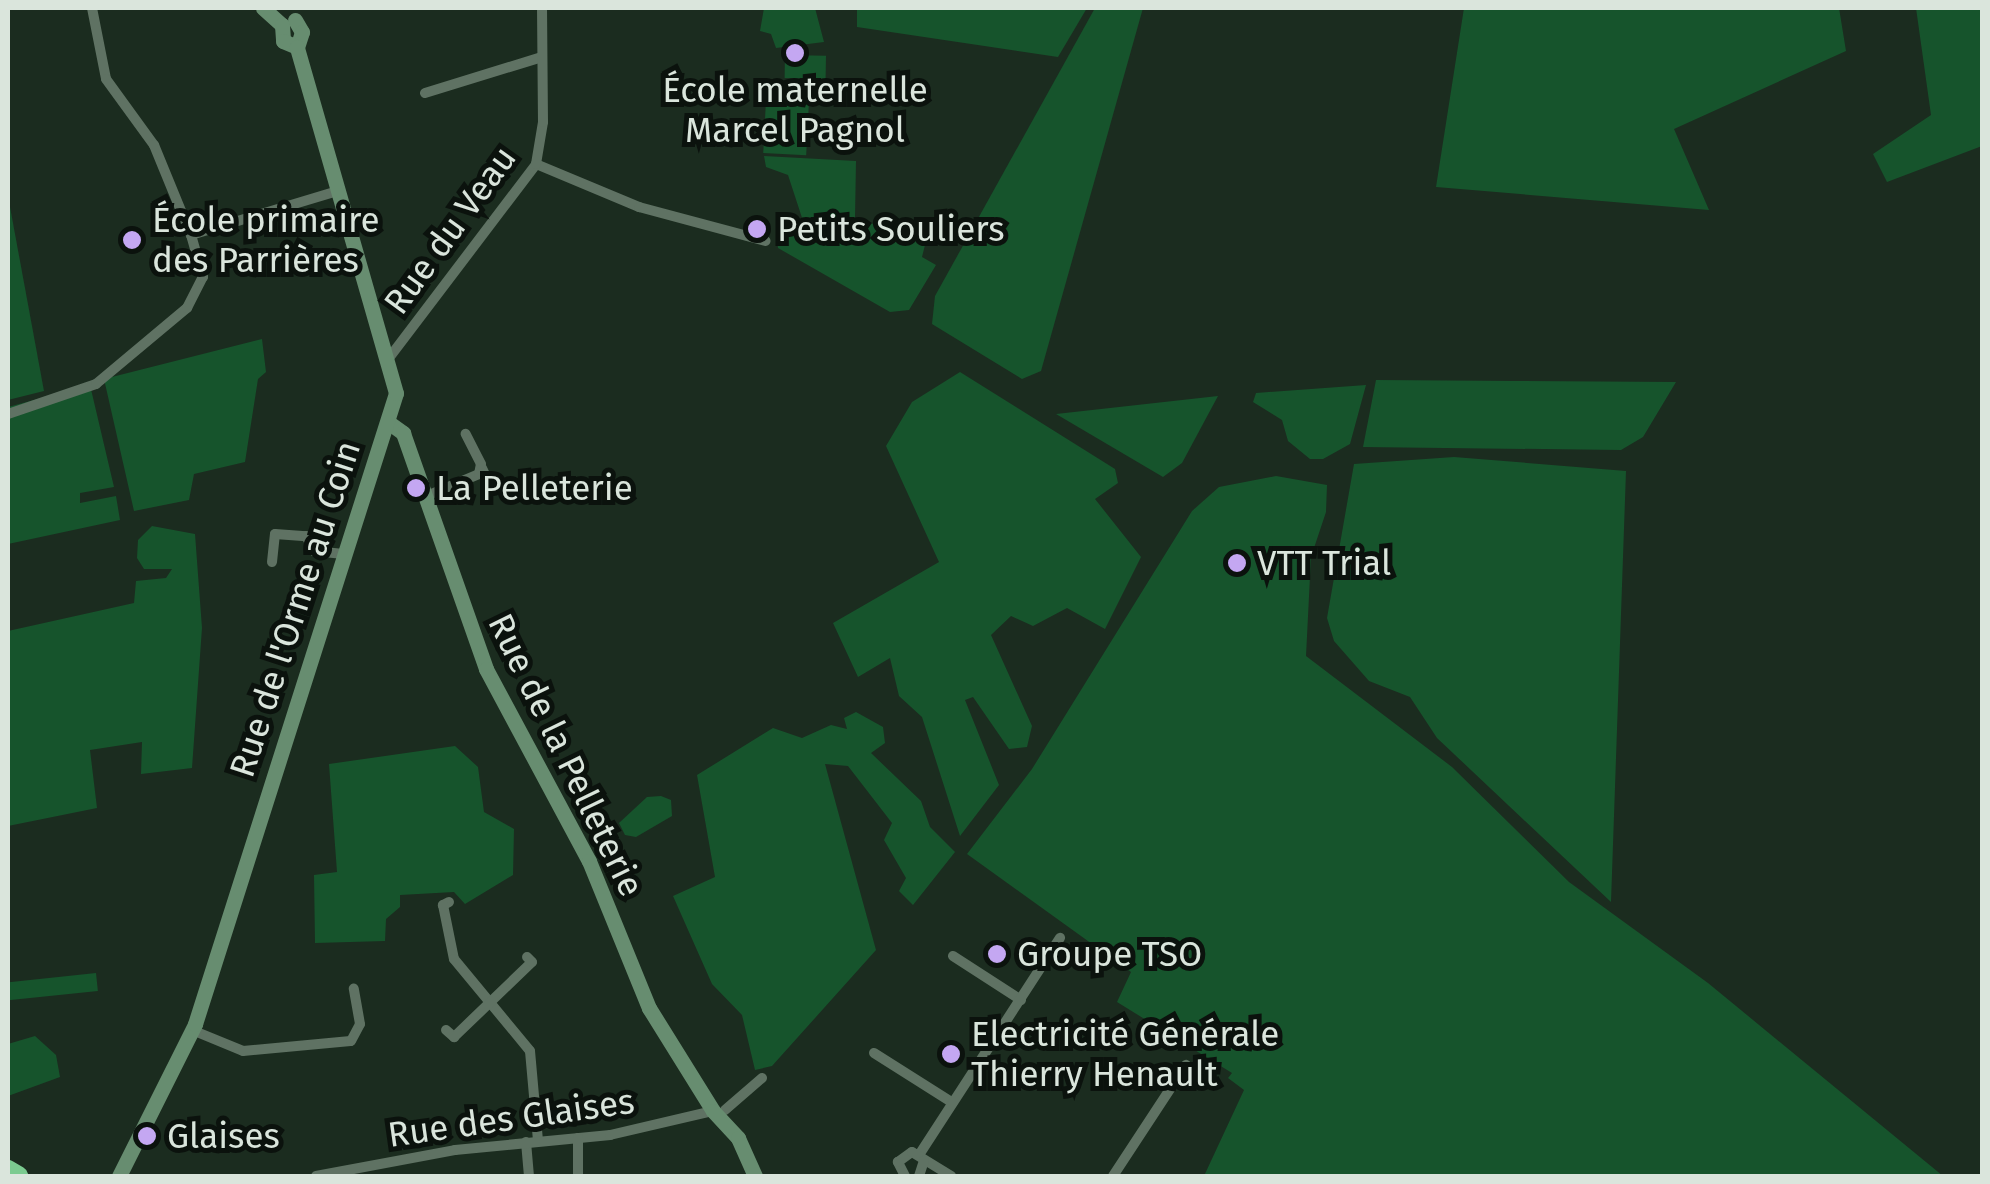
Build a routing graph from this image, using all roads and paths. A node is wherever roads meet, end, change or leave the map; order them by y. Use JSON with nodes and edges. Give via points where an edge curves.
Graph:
{"nodes":[{"id":1,"x":92,"y":8,"type":"edge"},
{"id":2,"x":263,"y":8,"type":"edge"},
{"id":3,"x":542,"y":8,"type":"edge"},
{"id":4,"x":292,"y":17,"type":"edge"},
{"id":5,"x":542,"y":56,"type":"junction"},
{"id":6,"x":425,"y":93,"type":"dead end"},
{"id":7,"x":536,"y":164,"type":"junction"},
{"id":8,"x":338,"y":191,"type":"junction"},
{"id":9,"x":192,"y":236,"type":"junction"},
{"id":10,"x":766,"y":241,"type":"dead end"},
{"id":11,"x":389,"y":358,"type":"junction"},
{"id":12,"x":8,"y":414,"type":"edge"},
{"id":13,"x":388,"y":422,"type":"junction"},
{"id":14,"x":466,"y":434,"type":"dead end"},
{"id":15,"x":481,"y":468,"type":"junction"},
{"id":16,"x":492,"y":489,"type":"dead end"},
{"id":17,"x":424,"y":497,"type":"junction"},
{"id":18,"x":341,"y":554,"type":"junction"},
{"id":19,"x":272,"y":562,"type":"dead end"},
{"id":20,"x":449,"y":902,"type":"dead end"},
{"id":21,"x":1060,"y":938,"type":"dead end"},
{"id":22,"x":953,"y":956,"type":"dead end"},
{"id":23,"x":526,"y":957,"type":"dead end"},
{"id":24,"x":354,"y":988,"type":"dead end"},
{"id":25,"x":1021,"y":1000,"type":"junction"},
{"id":26,"x":492,"y":1002,"type":"junction"},
{"id":27,"x":192,"y":1030,"type":"junction"},
{"id":28,"x":446,"y":1030,"type":"dead end"},
{"id":29,"x":874,"y":1053,"type":"dead end"},
{"id":30,"x":1186,"y":1065,"type":"dead end"},
{"id":31,"x":762,"y":1078,"type":"dead end"},
{"id":32,"x":953,"y":1103,"type":"junction"},
{"id":33,"x":716,"y":1110,"type":"junction"},
{"id":34,"x":578,"y":1138,"type":"junction"},
{"id":35,"x":532,"y":1141,"type":"junction"},
{"id":36,"x":921,"y":1158,"type":"junction"},
{"id":37,"x":8,"y":1170,"type":"edge"},
{"id":38,"x":754,"y":1174,"type":"edge"},
{"id":39,"x":18,"y":1176,"type":"edge"},
{"id":40,"x":119,"y":1176,"type":"edge"},
{"id":41,"x":316,"y":1176,"type":"edge"},
{"id":42,"x":530,"y":1176,"type":"edge"},
{"id":43,"x":578,"y":1176,"type":"edge"},
{"id":44,"x":905,"y":1176,"type":"edge"},
{"id":45,"x":918,"y":1176,"type":"edge"},
{"id":46,"x":951,"y":1176,"type":"edge"},
{"id":47,"x":1113,"y":1176,"type":"edge"}],
"edges":[{"from":1,"to":9,"type":"street","via":[[106,78],[154,145]]},
{"from":2,"to":4,"type":"main road"},
{"from":3,"to":5,"type":"street","name":"Rue du Veau"},
{"from":4,"to":8,"type":"main road","name":"Rue de l'Orme au Coin","via":[[302,32],[297,47]]},
{"from":5,"to":6,"type":"street"},
{"from":5,"to":7,"type":"street","name":"Rue du Veau"},
{"from":7,"to":10,"type":"street","via":[[638,207]]},
{"from":7,"to":11,"type":"street","name":"Rue du Veau"},
{"from":8,"to":9,"type":"street"},
{"from":8,"to":11,"type":"main road","name":"Rue de l'Orme au Coin"},
{"from":9,"to":12,"type":"street","via":[[203,277],[187,308],[96,384]]},
{"from":11,"to":13,"type":"main road","name":"Rue de l'Orme au Coin","via":[[396,394]]},
{"from":13,"to":17,"type":"main road","name":"Rue de la Pelleterie","via":[[403,433]]},
{"from":13,"to":18,"type":"main road","name":"Rue de l'Orme au Coin"},
{"from":14,"to":15,"type":"street"},
{"from":15,"to":16,"type":"street"},
{"from":15,"to":17,"type":"street","via":[[476,477]]},
{"from":17,"to":33,"type":"main road","name":"Rue de la Pelleterie","via":[[486,669],[589,862],[649,1008]]},
{"from":18,"to":19,"type":"street","via":[[314,551],[306,536],[275,534]]},
{"from":18,"to":27,"type":"main road","name":"Rue de l'Orme au Coin"},
{"from":20,"to":26,"type":"street","via":[[443,905],[448,948]]},
{"from":21,"to":25,"type":"street"},
{"from":22,"to":25,"type":"street"},
{"from":23,"to":26,"type":"street","via":[[532,962]]},
{"from":24,"to":27,"type":"street","via":[[360,1024],[351,1041],[243,1051]]},
{"from":25,"to":32,"type":"street"},
{"from":26,"to":28,"type":"street","via":[[454,1037]]},
{"from":26,"to":35,"type":"street","via":[[530,1051]]},
{"from":27,"to":40,"type":"main road","name":"Rue de l'Orme au Coin"},
{"from":29,"to":32,"type":"street"},
{"from":30,"to":47,"type":"street"},
{"from":31,"to":33,"type":"street"},
{"from":32,"to":36,"type":"street"},
{"from":33,"to":34,"type":"street","name":"Rue des Glaises"},
{"from":33,"to":38,"type":"main road","name":"Rue de la Pelleterie","via":[[743,1129]]},
{"from":34,"to":35,"type":"street","name":"Rue des Glaises"},
{"from":34,"to":43,"type":"street"},
{"from":35,"to":41,"type":"street","name":"Rue des Glaises"},
{"from":35,"to":42,"type":"street"},
{"from":36,"to":44,"type":"street","via":[[900,1158]]},
{"from":36,"to":45,"type":"street"},
{"from":36,"to":46,"type":"street"},
{"from":37,"to":39,"type":"highway"}]}
